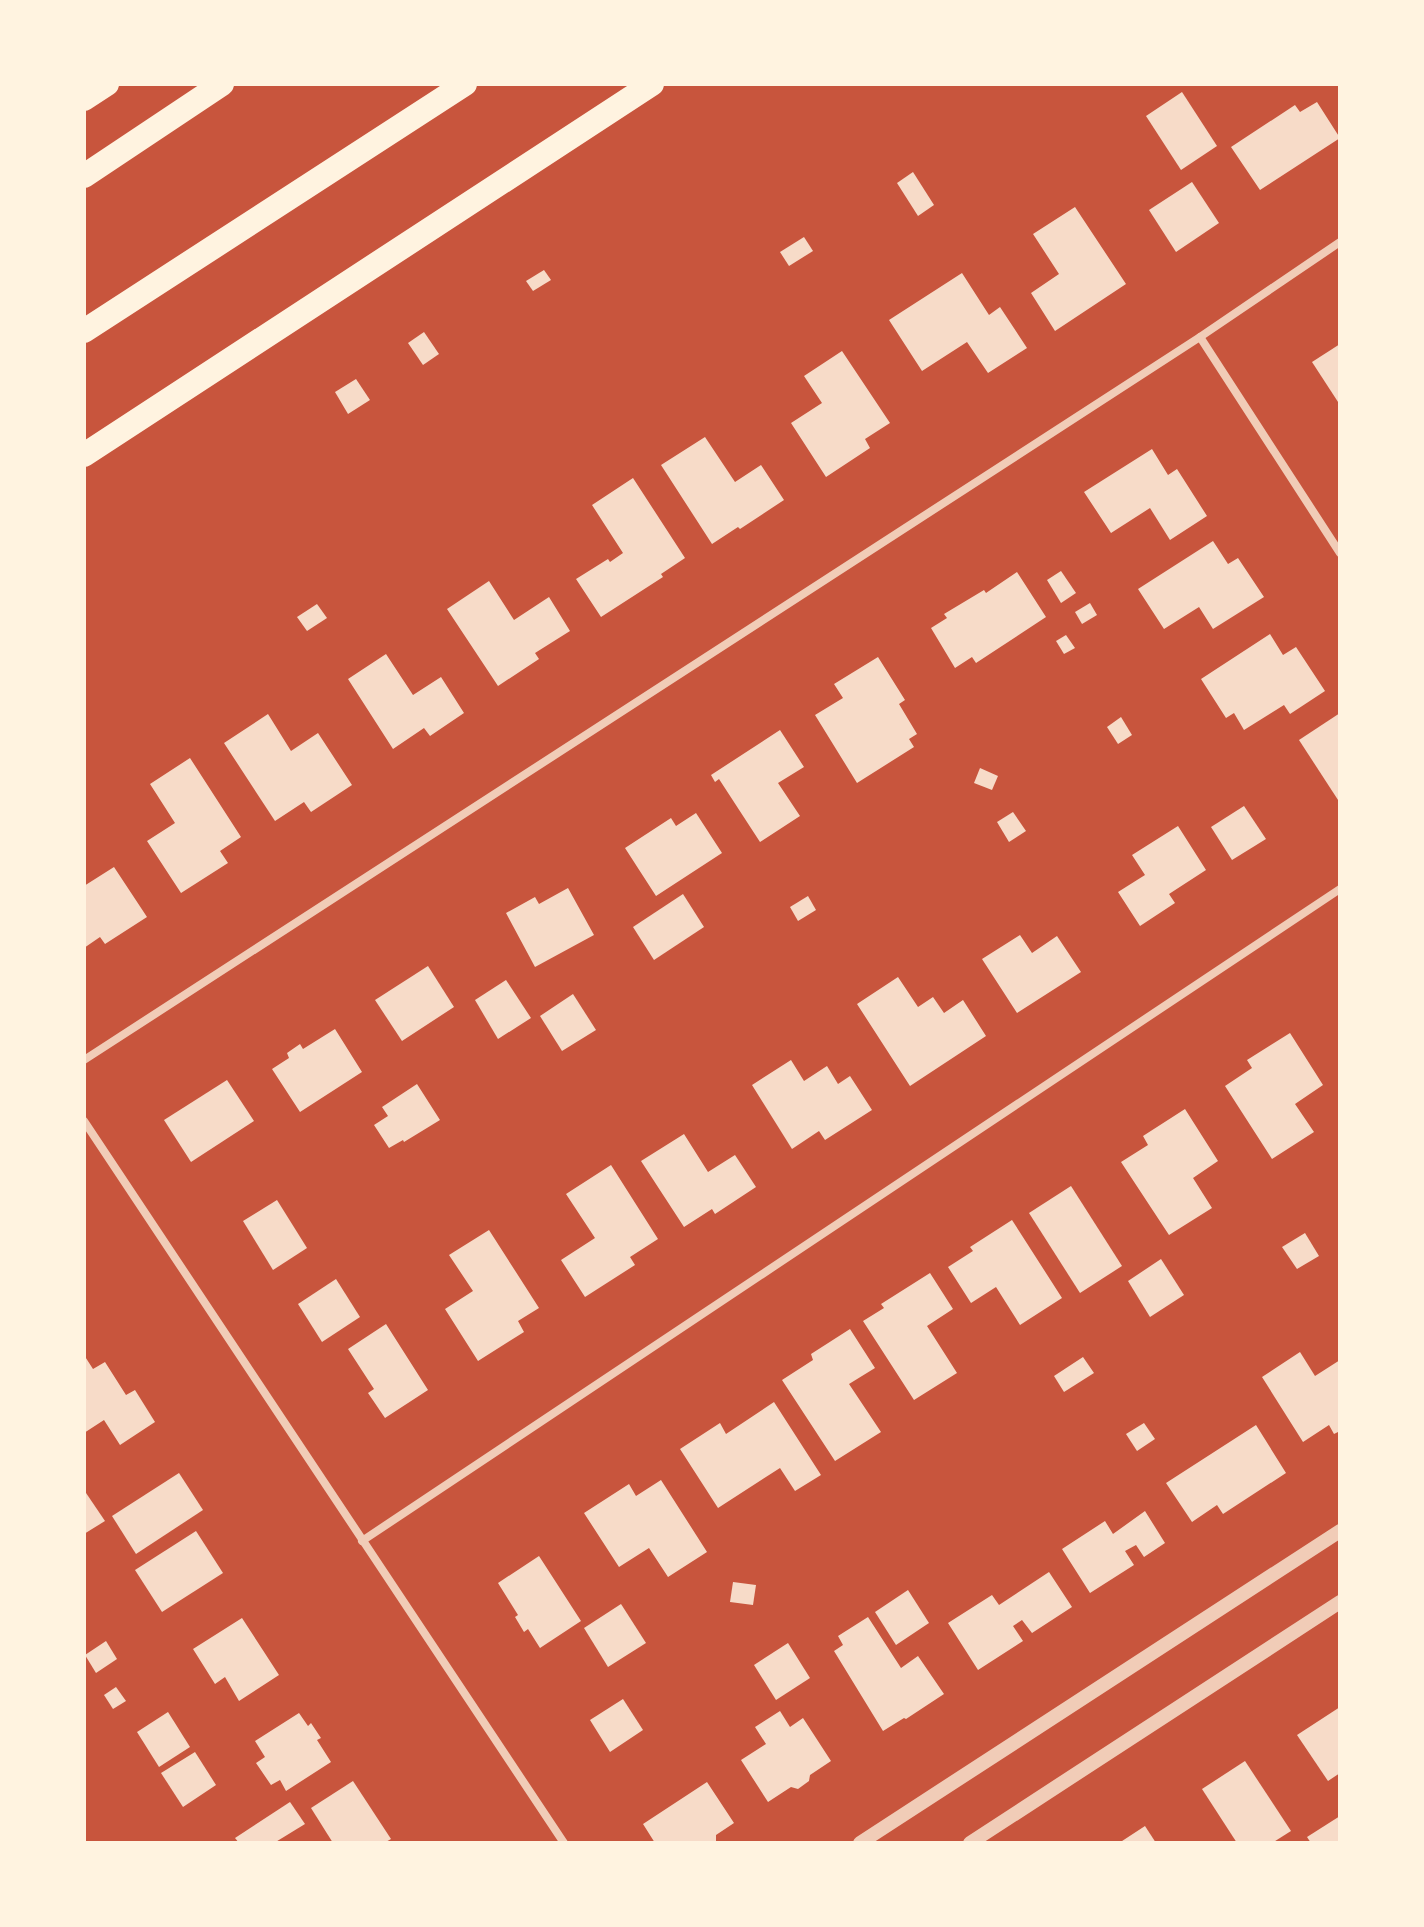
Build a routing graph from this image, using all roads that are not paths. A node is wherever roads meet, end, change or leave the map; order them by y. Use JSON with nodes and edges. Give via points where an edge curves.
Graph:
{"nodes":[{"id":1,"x":107,"y":84,"type":"edge"},
{"id":2,"x":222,"y":84,"type":"edge"},
{"id":3,"x":465,"y":84,"type":"edge"},
{"id":4,"x":665,"y":84,"type":"edge"},
{"id":5,"x":644,"y":90,"type":"edge"},
{"id":6,"x":84,"y":99,"type":"edge"},
{"id":7,"x":84,"y":176,"type":"edge"},
{"id":8,"x":1340,"y":242,"type":"edge"},
{"id":9,"x":84,"y":331,"type":"edge"},
{"id":10,"x":1200,"y":337,"type":"junction"},
{"id":11,"x":84,"y":455,"type":"edge"},
{"id":12,"x":1340,"y":553,"type":"edge"},
{"id":13,"x":1340,"y":889,"type":"edge"},
{"id":14,"x":84,"y":1060,"type":"edge"},
{"id":15,"x":84,"y":1121,"type":"edge"},
{"id":16,"x":1340,"y":1531,"type":"edge"},
{"id":17,"x":362,"y":1541,"type":"junction"},
{"id":18,"x":1340,"y":1602,"type":"edge"},
{"id":19,"x":564,"y":1843,"type":"edge"},
{"id":20,"x":860,"y":1843,"type":"edge"},
{"id":21,"x":970,"y":1843,"type":"edge"}],
"edges":[{"from":1,"to":6,"type":"highway"},
{"from":2,"to":7,"type":"highway"},
{"from":3,"to":9,"type":"highway"},
{"from":4,"to":5,"type":"highway"},
{"from":5,"to":11,"type":"highway"},
{"from":8,"to":10,"type":"street"},
{"from":10,"to":12,"type":"street"},
{"from":10,"to":14,"type":"street"},
{"from":13,"to":17,"type":"street"},
{"from":15,"to":17,"type":"street"},
{"from":16,"to":20,"type":"street"},
{"from":17,"to":19,"type":"street"},
{"from":18,"to":21,"type":"street"}]}
